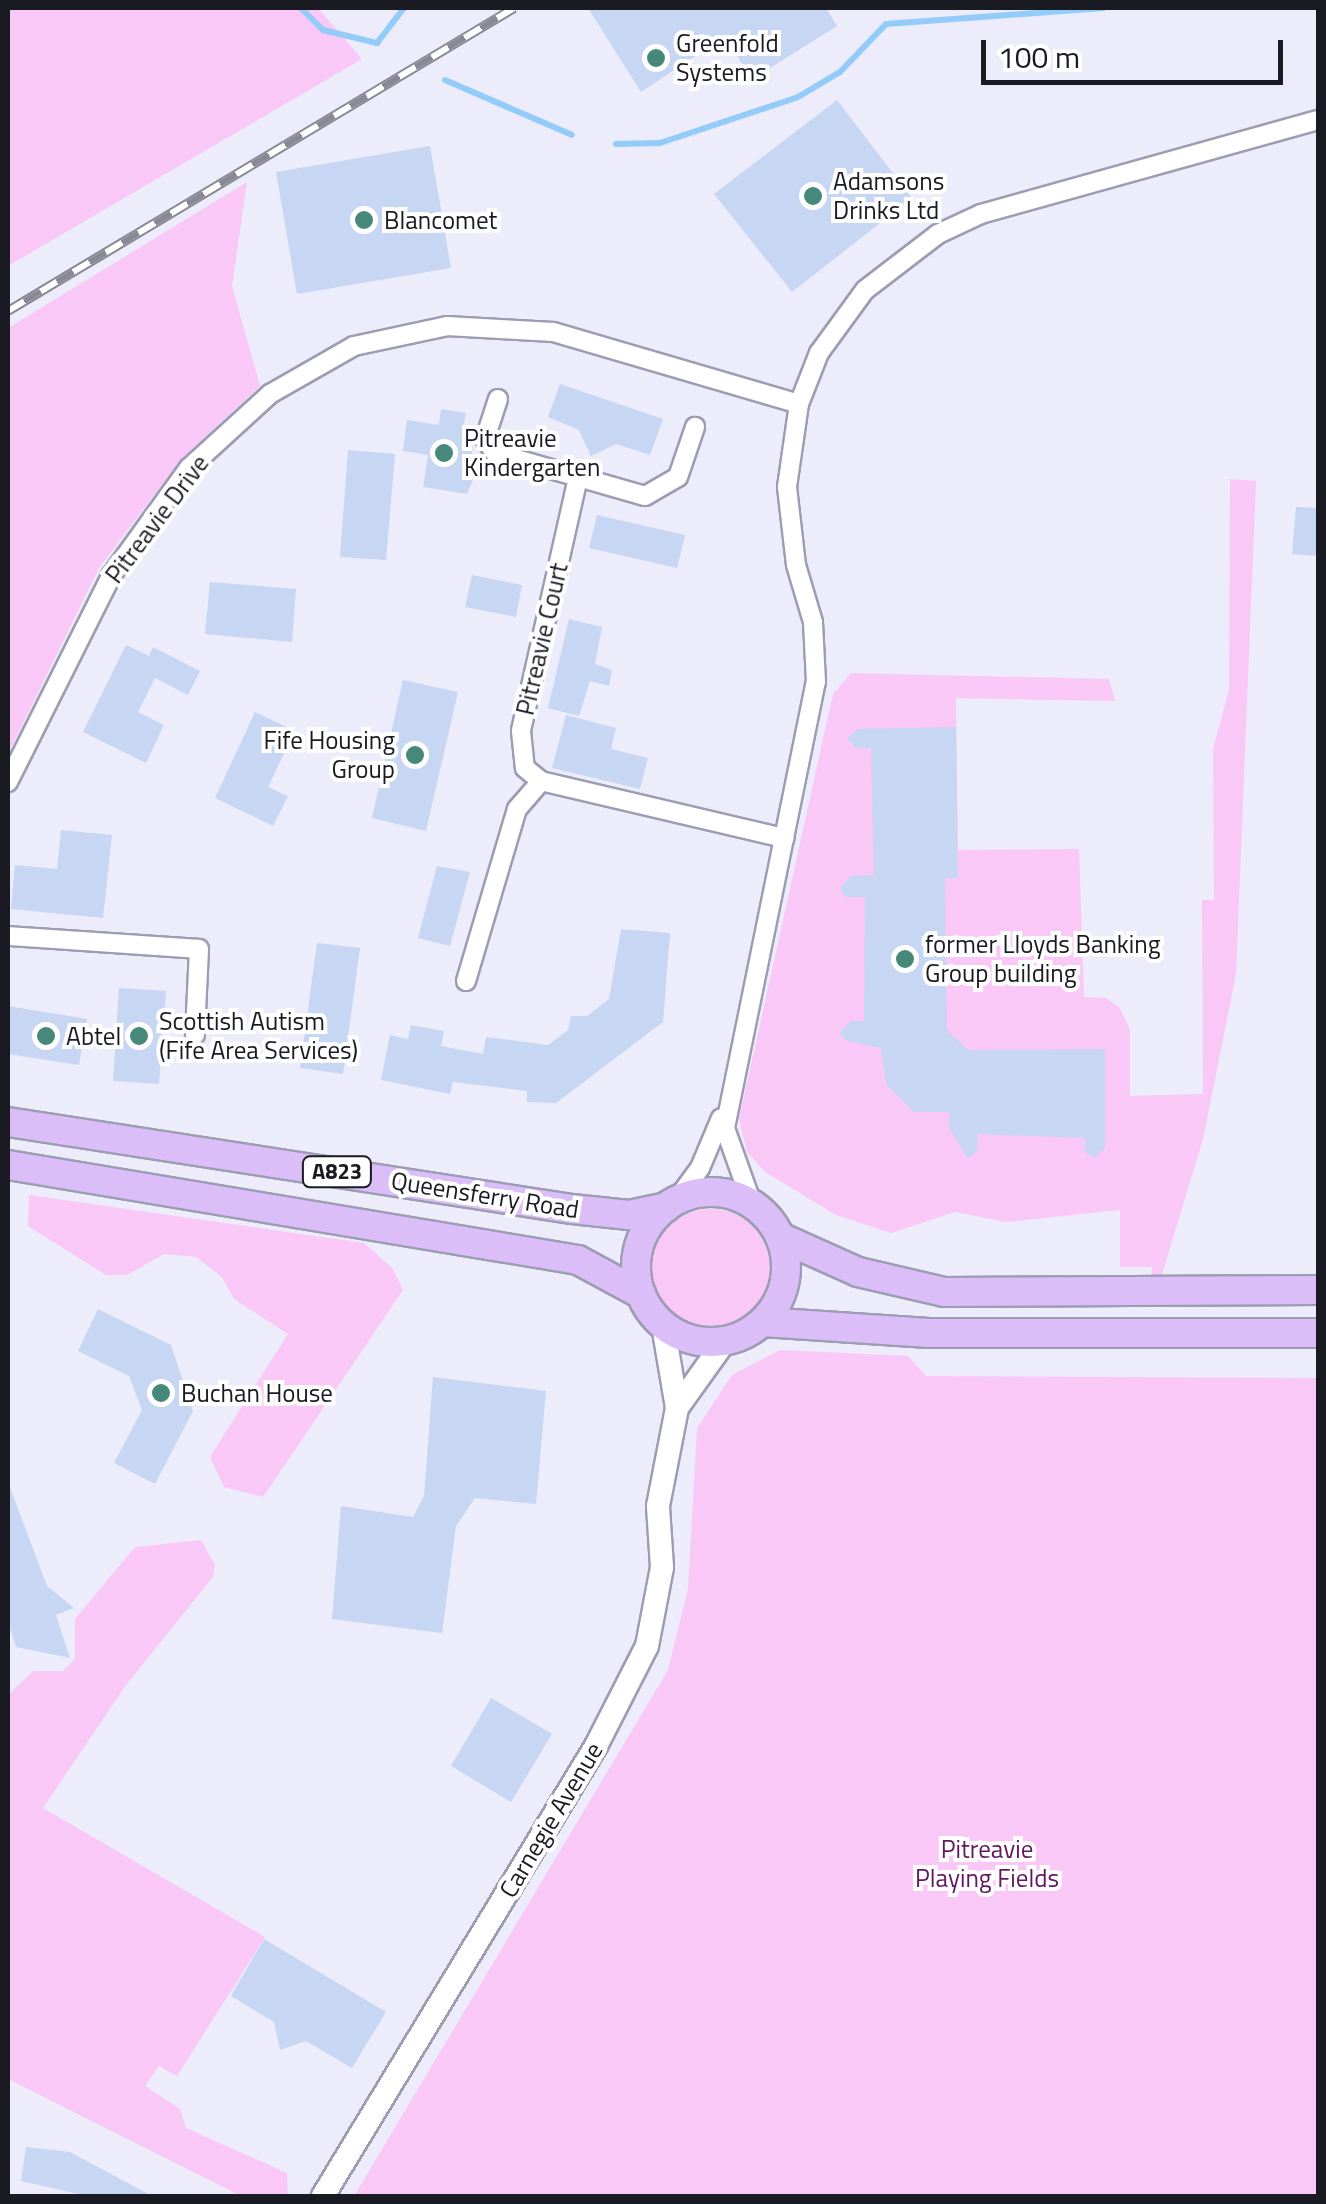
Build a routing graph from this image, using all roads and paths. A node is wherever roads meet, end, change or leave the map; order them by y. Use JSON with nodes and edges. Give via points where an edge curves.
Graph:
{"nodes":[{"id":1,"x":1318,"y":120,"type":"edge"},
{"id":2,"x":498,"y":399,"type":"dead end"},
{"id":3,"x":800,"y":404,"type":"junction"},
{"id":4,"x":694,"y":427,"type":"dead end"},
{"id":5,"x":577,"y":482,"type":"junction"},
{"id":6,"x":541,"y":781,"type":"junction"},
{"id":7,"x":8,"y":782,"type":"edge"},
{"id":8,"x":784,"y":838,"type":"junction"},
{"id":9,"x":8,"y":936,"type":"edge"},
{"id":10,"x":466,"y":982,"type":"dead end"},
{"id":11,"x":195,"y":1034,"type":"dead end"},
{"id":12,"x":732,"y":1080,"type":"junction"},
{"id":13,"x":8,"y":1122,"type":"edge"},
{"id":14,"x":8,"y":1165,"type":"edge"},
{"id":15,"x":752,"y":1204,"type":"junction"},
{"id":16,"x":670,"y":1205,"type":"junction"},
{"id":17,"x":780,"y":1237,"type":"junction"},
{"id":18,"x":1318,"y":1290,"type":"edge"},
{"id":19,"x":641,"y":1294,"type":"junction"},
{"id":20,"x":762,"y":1322,"type":"junction"},
{"id":21,"x":663,"y":1325,"type":"junction"},
{"id":22,"x":1318,"y":1333,"type":"edge"},
{"id":23,"x":725,"y":1341,"type":"junction"},
{"id":24,"x":678,"y":1408,"type":"junction"},
{"id":25,"x":323,"y":2196,"type":"edge"}],
"edges":[{"from":1,"to":3,"type":"street","via":[[999,209],[938,234],[865,290],[819,353]]},
{"from":2,"to":5,"type":"street","via":[[485,439],[495,453]]},
{"from":3,"to":7,"type":"street","name":"Pitreavie Drive","via":[[553,332],[447,326],[354,346],[270,394],[189,468],[111,576]]},
{"from":3,"to":8,"type":"street","via":[[789,519],[818,662]]},
{"from":4,"to":5,"type":"street","via":[[678,477],[662,492],[646,496]]},
{"from":5,"to":6,"type":"street","name":"Pitreavie Court","via":[[521,731],[525,768]]},
{"from":6,"to":8,"type":"street"},
{"from":6,"to":10,"type":"street","via":[[517,809]]},
{"from":8,"to":12,"type":"street"},
{"from":9,"to":11,"type":"street","via":[[199,950]]},
{"from":12,"to":15,"type":"street","via":[[725,1128]]},
{"from":12,"to":16,"type":"street","via":[[700,1168]]},
{"from":13,"to":16,"type":"main road","name":"Queensferry Road","number":"A823","via":[[572,1209],[630,1215]]},
{"from":14,"to":19,"type":"main road","name":"Queensferry Road","number":"A823","via":[[578,1260]]},
{"from":15,"to":16,"type":"main road","number":"A823","via":[[712,1192]]},
{"from":15,"to":17,"type":"main road"},
{"from":16,"to":19,"type":"main road","via":[[639,1247]]},
{"from":17,"to":18,"type":"main road","via":[[858,1272],[944,1292]]},
{"from":17,"to":20,"type":"main road","via":[[785,1282]]},
{"from":19,"to":21,"type":"main road","number":"A823"},
{"from":20,"to":22,"type":"main road","via":[[929,1332]]},
{"from":20,"to":23,"type":"main road"},
{"from":21,"to":23,"type":"main road","via":[[682,1336]]},
{"from":21,"to":24,"type":"street"},
{"from":23,"to":24,"type":"street"},
{"from":24,"to":25,"type":"street","name":"Carnegie Avenue","via":[[658,1506],[658,1606],[640,1662]]}]}
